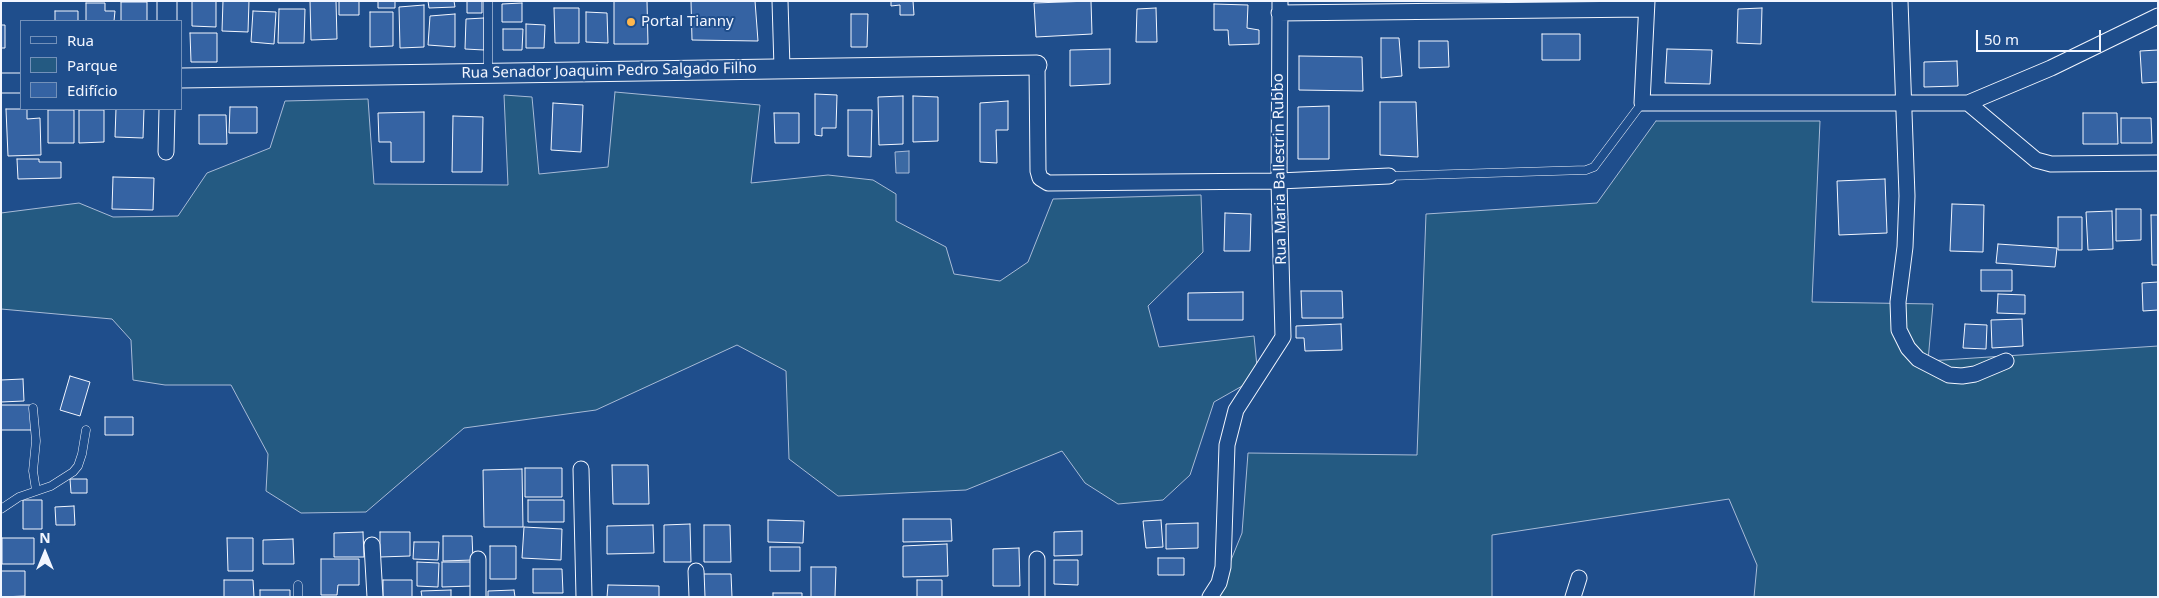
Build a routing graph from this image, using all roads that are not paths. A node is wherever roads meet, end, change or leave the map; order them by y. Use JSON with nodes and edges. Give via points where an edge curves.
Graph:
{"nodes":[{"id":1,"x":167,"y":1,"type":"edge"},
{"id":2,"x":488,"y":1,"type":"edge"},
{"id":3,"x":780,"y":1,"type":"edge"},
{"id":4,"x":1900,"y":1,"type":"edge"},
{"id":5,"x":1647,"y":5,"type":"edge"},
{"id":6,"x":1280,"y":7,"type":"edge"},
{"id":7,"x":1457,"y":7,"type":"edge"},
{"id":8,"x":2158,"y":16,"type":"edge"},
{"id":9,"x":167,"y":20,"type":"edge"},
{"id":10,"x":1037,"y":65,"type":"joint"},
{"id":11,"x":782,"y":68,"type":"junction"},
{"id":12,"x":488,"y":74,"type":"junction"},
{"id":13,"x":182,"y":78,"type":"edge"},
{"id":14,"x":1,"y":83,"type":"edge"},
{"id":15,"x":20,"y":83,"type":"edge"},
{"id":16,"x":1642,"y":103,"type":"junction"},
{"id":17,"x":1902,"y":103,"type":"junction"},
{"id":18,"x":1968,"y":103,"type":"junction"},
{"id":19,"x":167,"y":110,"type":"edge"},
{"id":20,"x":166,"y":152,"type":"dead end"},
{"id":21,"x":2158,"y":163,"type":"edge"},
{"id":22,"x":1389,"y":176,"type":"joint"},
{"id":23,"x":1279,"y":181,"type":"junction"},
{"id":24,"x":2006,"y":360,"type":"dead end"},
{"id":25,"x":33,"y":408,"type":"dead end"},
{"id":26,"x":86,"y":430,"type":"dead end"},
{"id":27,"x":581,"y":469,"type":"dead end"},
{"id":28,"x":36,"y":490,"type":"junction"},
{"id":29,"x":1,"y":509,"type":"edge"},
{"id":30,"x":372,"y":545,"type":"dead end"},
{"id":31,"x":478,"y":559,"type":"dead end"},
{"id":32,"x":1037,"y":560,"type":"dead end"},
{"id":33,"x":696,"y":571,"type":"dead end"},
{"id":34,"x":1579,"y":578,"type":"dead end"},
{"id":35,"x":298,"y":585,"type":"dead end"},
{"id":36,"x":298,"y":597,"type":"edge"},
{"id":37,"x":375,"y":597,"type":"edge"},
{"id":38,"x":478,"y":597,"type":"edge"},
{"id":39,"x":584,"y":597,"type":"edge"},
{"id":40,"x":697,"y":597,"type":"edge"},
{"id":41,"x":1037,"y":597,"type":"edge"},
{"id":42,"x":1210,"y":597,"type":"edge"},
{"id":43,"x":1572,"y":597,"type":"edge"}],
"edges":[{"from":1,"to":9,"type":"street"},
{"from":2,"to":12,"type":"lane"},
{"from":3,"to":11,"type":"street"},
{"from":4,"to":17,"type":"street"},
{"from":5,"to":7,"type":"street"},
{"from":5,"to":16,"type":"street"},
{"from":6,"to":7,"type":"street"},
{"from":6,"to":23,"type":"street","name":"Rua Maria Ballestrin Rubbo"},
{"from":8,"to":18,"type":"street","via":[[2051,68]]},
{"from":10,"to":11,"type":"street","name":"Rua Senador Joaquim Pedro Salgado Filho"},
{"from":10,"to":23,"type":"street","via":[[1038,171],[1040,178],[1048,183]]},
{"from":11,"to":12,"type":"street","name":"Rua Senador Joaquim Pedro Salgado Filho"},
{"from":12,"to":13,"type":"street","name":"Rua Senador Joaquim Pedro Salgado Filho"},
{"from":14,"to":15,"type":"street"},
{"from":16,"to":17,"type":"street"},
{"from":16,"to":22,"type":"lane","via":[[1600,161],[1586,170]]},
{"from":17,"to":18,"type":"street"},
{"from":17,"to":24,"type":"street","via":[[1907,196],[1898,302],[1899,330],[1918,359],[1949,375],[1975,374]]},
{"from":18,"to":21,"type":"street","via":[[2036,160],[2051,164]]},
{"from":19,"to":20,"type":"street"},
{"from":22,"to":23,"type":"street"},
{"from":23,"to":42,"type":"street","name":"Rua Maria Ballestrin Rubbo","via":[[1283,337],[1236,410],[1227,445],[1223,568],[1219,584]]},
{"from":25,"to":28,"type":"lane"},
{"from":26,"to":28,"type":"lane","via":[[82,454],[73,472],[51,486]]},
{"from":27,"to":39,"type":"street"},
{"from":28,"to":29,"type":"lane"},
{"from":30,"to":37,"type":"street"},
{"from":31,"to":38,"type":"street"},
{"from":32,"to":41,"type":"street"},
{"from":33,"to":40,"type":"street"},
{"from":34,"to":43,"type":"street"},
{"from":35,"to":36,"type":"lane"}]}
